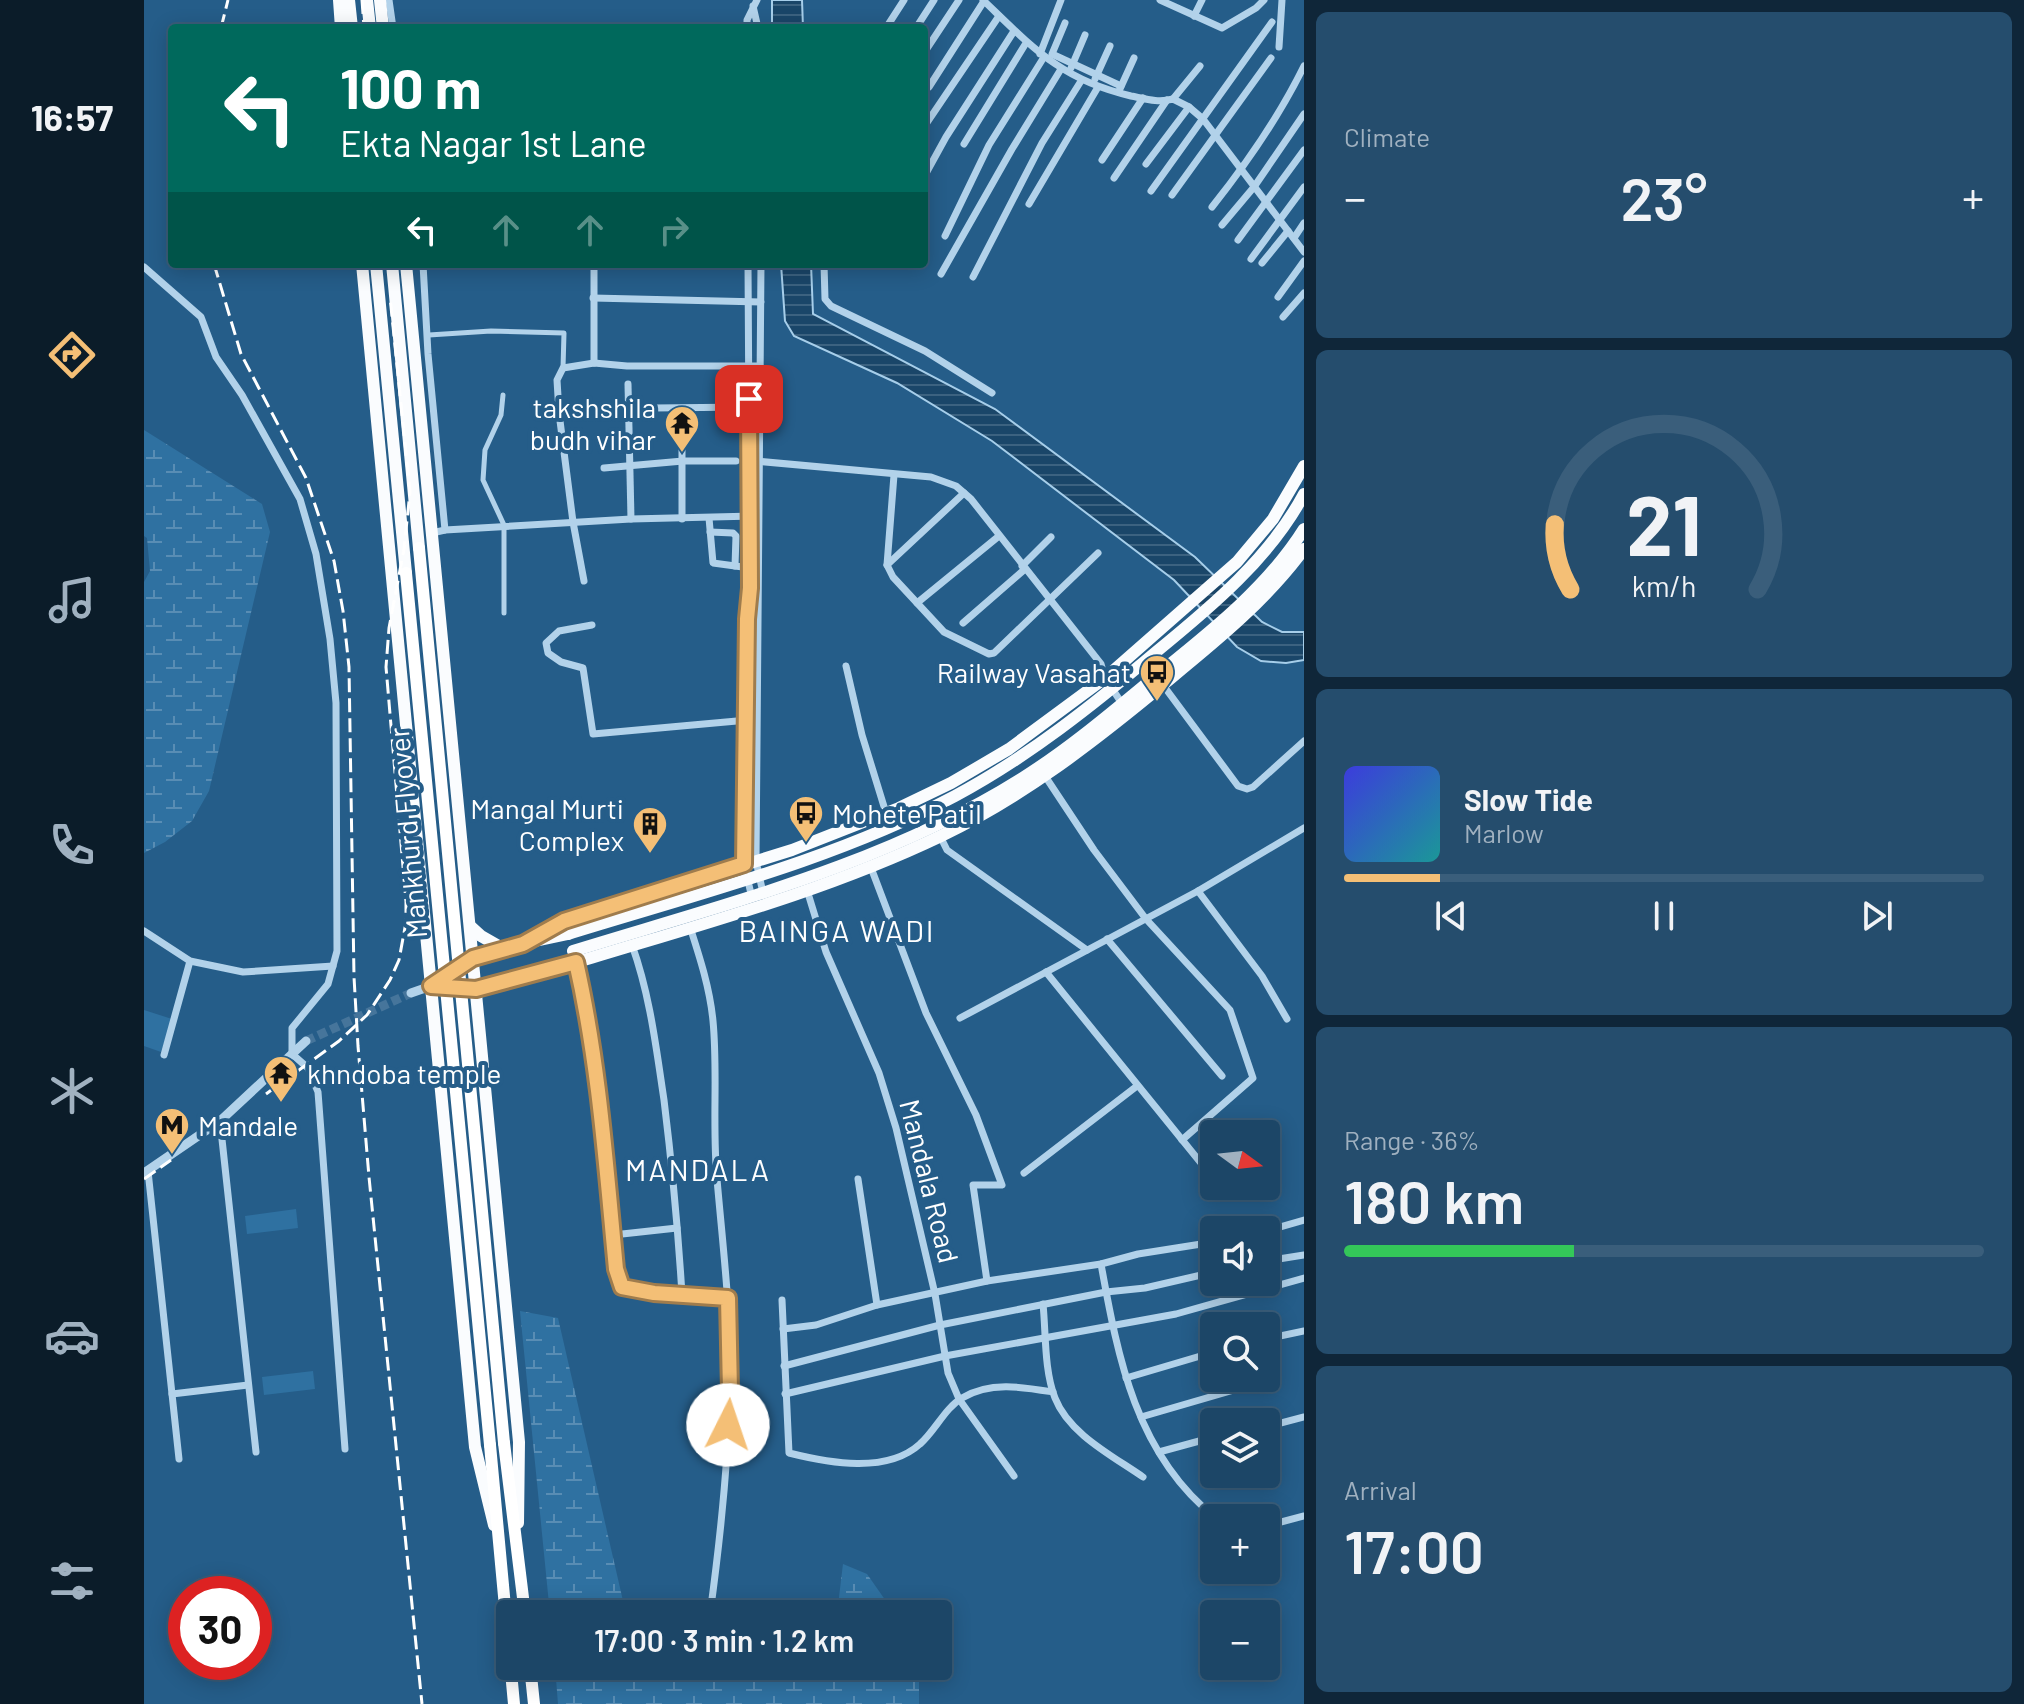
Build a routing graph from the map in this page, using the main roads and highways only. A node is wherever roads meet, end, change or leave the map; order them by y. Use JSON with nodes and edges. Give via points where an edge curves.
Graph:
{"nodes":[{"id":1,"x":339,"y":0,"type":"edge"},
{"id":2,"x":349,"y":0,"type":"edge"},
{"id":3,"x":367,"y":0,"type":"edge"},
{"id":4,"x":380,"y":0,"type":"edge"},
{"id":5,"x":341,"y":24,"type":"edge"},
{"id":6,"x":352,"y":24,"type":"edge"},
{"id":7,"x":370,"y":24,"type":"edge"},
{"id":8,"x":383,"y":24,"type":"edge"},
{"id":9,"x":362,"y":268,"type":"edge"},
{"id":10,"x":376,"y":268,"type":"edge"},
{"id":11,"x":392,"y":268,"type":"edge"},
{"id":12,"x":407,"y":268,"type":"edge"},
{"id":13,"x":1304,"y":466,"type":"edge"},
{"id":14,"x":1304,"y":494,"type":"edge"},
{"id":15,"x":415,"y":505,"type":"junction"},
{"id":16,"x":1304,"y":529,"type":"edge"},
{"id":17,"x":433,"y":548,"type":"junction"},
{"id":18,"x":1304,"y":549,"type":"edge"},
{"id":19,"x":470,"y":926,"type":"junction"},
{"id":20,"x":523,"y":944,"type":"junction"},
{"id":21,"x":502,"y":948,"type":"junction"},
{"id":22,"x":574,"y":957,"type":"junction"},
{"id":23,"x":473,"y":958,"type":"junction"},
{"id":24,"x":431,"y":986,"type":"junction"},
{"id":25,"x":476,"y":989,"type":"junction"},
{"id":26,"x":517,"y":1540,"type":"junction"},
{"id":27,"x":498,"y":1541,"type":"junction"},
{"id":28,"x":523,"y":1600,"type":"edge"},
{"id":29,"x":531,"y":1680,"type":"edge"},
{"id":30,"x":514,"y":1704,"type":"edge"},
{"id":31,"x":534,"y":1704,"type":"edge"}],
"edges":[{"from":1,"to":5,"type":"highway"},
{"from":2,"to":6,"type":"highway"},
{"from":3,"to":7,"type":"highway"},
{"from":4,"to":8,"type":"highway"},
{"from":9,"to":24,"type":"highway"},
{"from":10,"to":27,"type":"highway","name":"Mankhurd Flyover","bridge":true},
{"from":11,"to":15,"type":"highway"},
{"from":12,"to":17,"type":"highway","via":[[421,352],[438,531]]},
{"from":13,"to":20,"type":"highway","via":[[1273,519],[1237,562],[1105,678],[1009,749],[886,813],[564,921]]},
{"from":14,"to":20,"type":"highway","bridge":true,"via":[[1246,572],[1111,690],[1016,761],[929,809],[810,857]]},
{"from":15,"to":17,"type":"highway"},
{"from":15,"to":26,"type":"highway","name":"Mankhurd Flyover","bridge":true},
{"from":16,"to":22,"type":"highway","bridge":true,"via":[[1258,586],[1189,649],[993,796],[923,832],[803,879]]},
{"from":17,"to":19,"type":"highway"},
{"from":18,"to":22,"type":"highway","via":[[1266,594],[1197,657],[1129,714],[998,806],[940,836],[807,890],[632,945]]},
{"from":19,"to":21,"type":"highway"},
{"from":19,"to":23,"type":"highway"},
{"from":20,"to":21,"type":"highway"},
{"from":21,"to":23,"type":"highway"},
{"from":22,"to":25,"type":"highway"},
{"from":23,"to":24,"type":"highway"},
{"from":23,"to":25,"type":"highway"},
{"from":24,"to":25,"type":"highway"},
{"from":24,"to":27,"type":"highway","via":[[475,1447]]},
{"from":25,"to":26,"type":"highway","via":[[519,1442]]},
{"from":26,"to":28,"type":"highway","name":"Mankhurd Flyover"},
{"from":27,"to":30,"type":"highway","name":"Mankhurd Flyover"},
{"from":29,"to":31,"type":"highway"}]}
